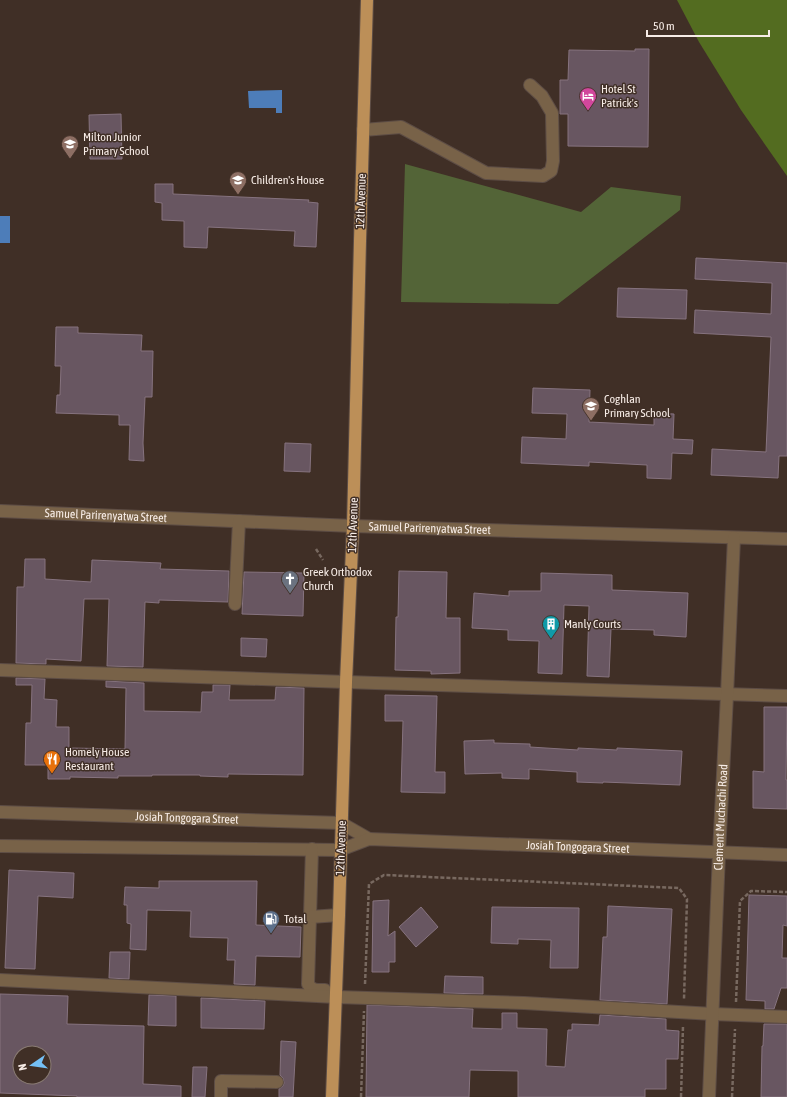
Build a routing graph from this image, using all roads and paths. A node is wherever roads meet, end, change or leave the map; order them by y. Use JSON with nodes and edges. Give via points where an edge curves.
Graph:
{"nodes":[{"id":1,"x":368,"y":0,"type":"edge"},
{"id":2,"x":530,"y":85,"type":"dead end"},
{"id":3,"x":363,"y":130,"type":"junction"},
{"id":4,"x":0,"y":512,"type":"edge"},
{"id":5,"x":239,"y":521,"type":"junction"},
{"id":6,"x":353,"y":526,"type":"junction"},
{"id":7,"x":734,"y":538,"type":"junction"},
{"id":8,"x":787,"y":539,"type":"edge"},
{"id":9,"x":316,"y":549,"type":"dead end"},
{"id":10,"x":324,"y":560,"type":"dead end"},
{"id":11,"x":235,"y":604,"type":"dead end"},
{"id":12,"x":0,"y":670,"type":"edge"},
{"id":13,"x":346,"y":682,"type":"junction"},
{"id":14,"x":727,"y":695,"type":"junction"},
{"id":15,"x":787,"y":696,"type":"edge"},
{"id":16,"x":0,"y":812,"type":"edge"},
{"id":17,"x":342,"y":822,"type":"junction"},
{"id":18,"x":369,"y":839,"type":"junction"},
{"id":19,"x":0,"y":846,"type":"edge"},
{"id":20,"x":312,"y":849,"type":"junction"},
{"id":21,"x":340,"y":850,"type":"junction"},
{"id":22,"x":719,"y":853,"type":"junction"},
{"id":23,"x":787,"y":855,"type":"edge"},
{"id":24,"x":787,"y":892,"type":"edge"},
{"id":25,"x":740,"y":901,"type":"dead end"},
{"id":26,"x":339,"y":916,"type":"junction"},
{"id":27,"x":310,"y":917,"type":"junction"},
{"id":28,"x":0,"y":980,"type":"edge"},
{"id":29,"x":336,"y":993,"type":"junction"},
{"id":30,"x":364,"y":997,"type":"junction"},
{"id":31,"x":683,"y":1012,"type":"junction"},
{"id":32,"x":712,"y":1014,"type":"junction"},
{"id":33,"x":787,"y":1016,"type":"edge"},
{"id":34,"x":277,"y":1082,"type":"dead end"},
{"id":35,"x":221,"y":1097,"type":"edge"},
{"id":36,"x":332,"y":1097,"type":"edge"},
{"id":37,"x":361,"y":1097,"type":"edge"},
{"id":38,"x":681,"y":1097,"type":"edge"},
{"id":39,"x":709,"y":1097,"type":"edge"}],
"edges":[{"from":1,"to":3,"type":"main road","name":"12th Avenue"},
{"from":2,"to":3,"type":"street","via":[[542,96],[552,113],[553,161],[551,171],[543,176],[486,173],[400,127]]},
{"from":3,"to":6,"type":"main road","name":"12th Avenue"},
{"from":4,"to":5,"type":"street","name":"Samuel Parirenyatwa Street"},
{"from":5,"to":6,"type":"street","name":"Samuel Parirenyatwa Street"},
{"from":5,"to":11,"type":"street"},
{"from":6,"to":7,"type":"street","name":"Samuel Parirenyatwa Street"},
{"from":6,"to":13,"type":"main road","name":"12th Avenue"},
{"from":7,"to":8,"type":"street","name":"Samuel Parirenyatwa Street"},
{"from":7,"to":14,"type":"street","name":"Clement Muchachi Road"},
{"from":9,"to":10,"type":"path"},
{"from":12,"to":13,"type":"street"},
{"from":13,"to":14,"type":"street"},
{"from":13,"to":17,"type":"main road","name":"12th Avenue"},
{"from":14,"to":15,"type":"street"},
{"from":14,"to":22,"type":"street","name":"Clement Muchachi Road"},
{"from":16,"to":17,"type":"street","name":"Josiah Tongogara Street"},
{"from":17,"to":18,"type":"street","name":"Josiah Tongogara Street"},
{"from":17,"to":21,"type":"main road","name":"12th Avenue"},
{"from":18,"to":21,"type":"street","name":"Josiah Tongogara Street"},
{"from":18,"to":22,"type":"street","name":"Josiah Tongogara Street"},
{"from":19,"to":20,"type":"street","name":"Josiah Tongogara Street"},
{"from":20,"to":21,"type":"street","name":"Josiah Tongogara Street"},
{"from":20,"to":27,"type":"street"},
{"from":21,"to":26,"type":"main road","name":"12th Avenue"},
{"from":22,"to":23,"type":"street","name":"Josiah Tongogara Street"},
{"from":22,"to":32,"type":"street","name":"Clement Muchachi Road"},
{"from":24,"to":25,"type":"path","via":[[751,891]]},
{"from":26,"to":27,"type":"street"},
{"from":26,"to":29,"type":"main road","name":"12th Avenue"},
{"from":27,"to":29,"type":"street","via":[[308,984],[315,990]]},
{"from":28,"to":29,"type":"street"},
{"from":29,"to":30,"type":"street"},
{"from":29,"to":36,"type":"main road","name":"12th Avenue"},
{"from":30,"to":31,"type":"street"},
{"from":30,"to":31,"type":"path","via":[[369,884],[384,875],[671,887],[679,888],[687,899]]},
{"from":30,"to":37,"type":"path"},
{"from":31,"to":32,"type":"street"},
{"from":31,"to":38,"type":"path"},
{"from":32,"to":33,"type":"street"},
{"from":32,"to":39,"type":"street","name":"Clement Muchachi Road"},
{"from":34,"to":35,"type":"street","via":[[221,1081]]}]}
